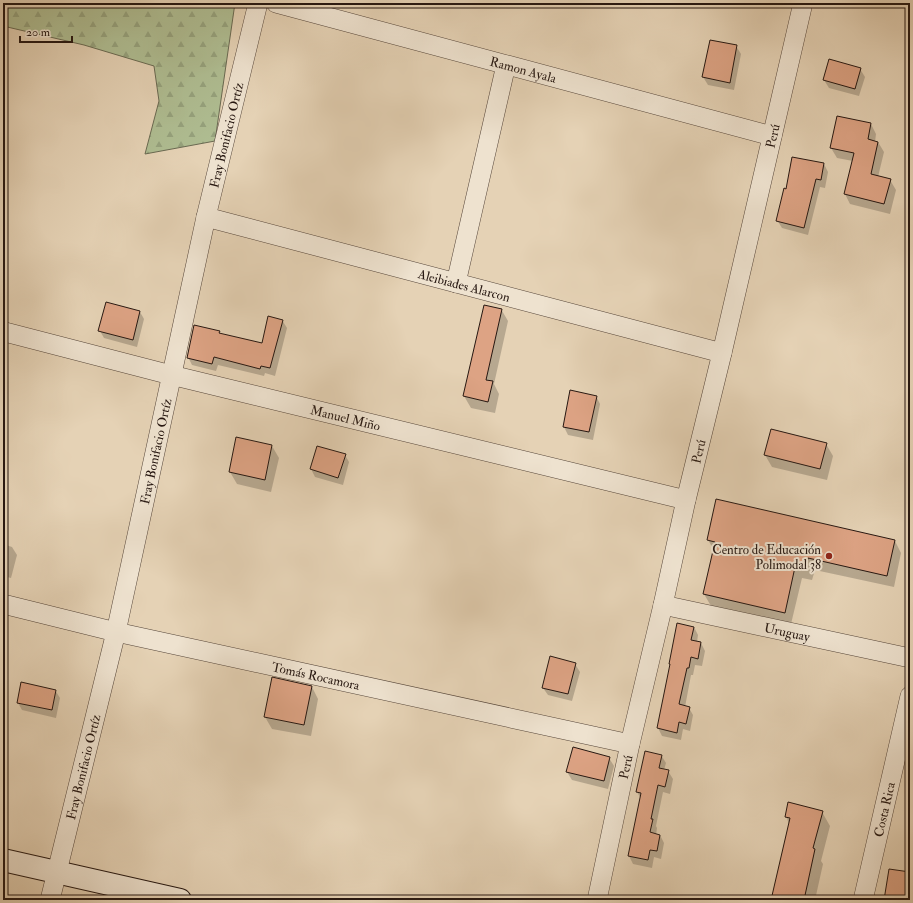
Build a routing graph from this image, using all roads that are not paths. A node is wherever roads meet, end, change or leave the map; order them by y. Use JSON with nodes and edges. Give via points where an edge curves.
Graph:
{"nodes":[{"id":1,"x":258,"y":3,"type":"edge"},
{"id":2,"x":276,"y":3,"type":"edge"},
{"id":3,"x":802,"y":3,"type":"edge"},
{"id":4,"x":506,"y":65,"type":"junction"},
{"id":5,"x":772,"y":136,"type":"junction"},
{"id":6,"x":206,"y":217,"type":"junction"},
{"id":7,"x":456,"y":283,"type":"junction"},
{"id":8,"x":6,"y":332,"type":"dead end"},
{"id":9,"x":722,"y":353,"type":"junction"},
{"id":10,"x":172,"y":375,"type":"junction"},
{"id":11,"x":686,"y":500,"type":"junction"},
{"id":12,"x":3,"y":604,"type":"edge"},
{"id":13,"x":664,"y":605,"type":"junction"},
{"id":14,"x":116,"y":632,"type":"junction"},
{"id":15,"x":910,"y":658,"type":"edge"},
{"id":16,"x":910,"y":696,"type":"edge"},
{"id":17,"x":630,"y":744,"type":"junction"},
{"id":18,"x":3,"y":860,"type":"edge"},
{"id":19,"x":57,"y":872,"type":"junction"},
{"id":20,"x":50,"y":900,"type":"edge"},
{"id":21,"x":180,"y":900,"type":"edge"},
{"id":22,"x":597,"y":900,"type":"edge"},
{"id":23,"x":863,"y":900,"type":"edge"}],
"edges":[{"from":1,"to":6,"type":"street","name":"Fray Bonifacio Ortíz"},
{"from":2,"to":4,"type":"street","name":"Ramon Ayala"},
{"from":3,"to":5,"type":"street","name":"Perú"},
{"from":4,"to":5,"type":"street","name":"Ramon Ayala"},
{"from":4,"to":7,"type":"street"},
{"from":5,"to":9,"type":"street","name":"Perú"},
{"from":6,"to":7,"type":"street","name":"Aleibiades Alarcon"},
{"from":6,"to":10,"type":"street","name":"Fray Bonifacio Ortíz"},
{"from":7,"to":9,"type":"street","name":"Aleibiades Alarcon"},
{"from":8,"to":10,"type":"street","name":"Manuel Miño"},
{"from":9,"to":11,"type":"street","name":"Perú"},
{"from":10,"to":11,"type":"street","name":"Manuel Miño"},
{"from":10,"to":14,"type":"street","name":"Fray Bonifacio Ortíz"},
{"from":11,"to":13,"type":"street","name":"Perú"},
{"from":12,"to":14,"type":"street","name":"Tomás Rocamora"},
{"from":13,"to":15,"type":"street","name":"Uruguay"},
{"from":13,"to":17,"type":"street","name":"Perú"},
{"from":14,"to":17,"type":"street","name":"Tomás Rocamora"},
{"from":14,"to":19,"type":"street","name":"Fray Bonifacio Ortíz"},
{"from":16,"to":23,"type":"street","name":"Costa Rica"},
{"from":17,"to":22,"type":"street","name":"Perú"},
{"from":18,"to":19,"type":"main road"},
{"from":19,"to":20,"type":"street","name":"Fray Bonifacio Ortíz"},
{"from":19,"to":21,"type":"main road"}]}
